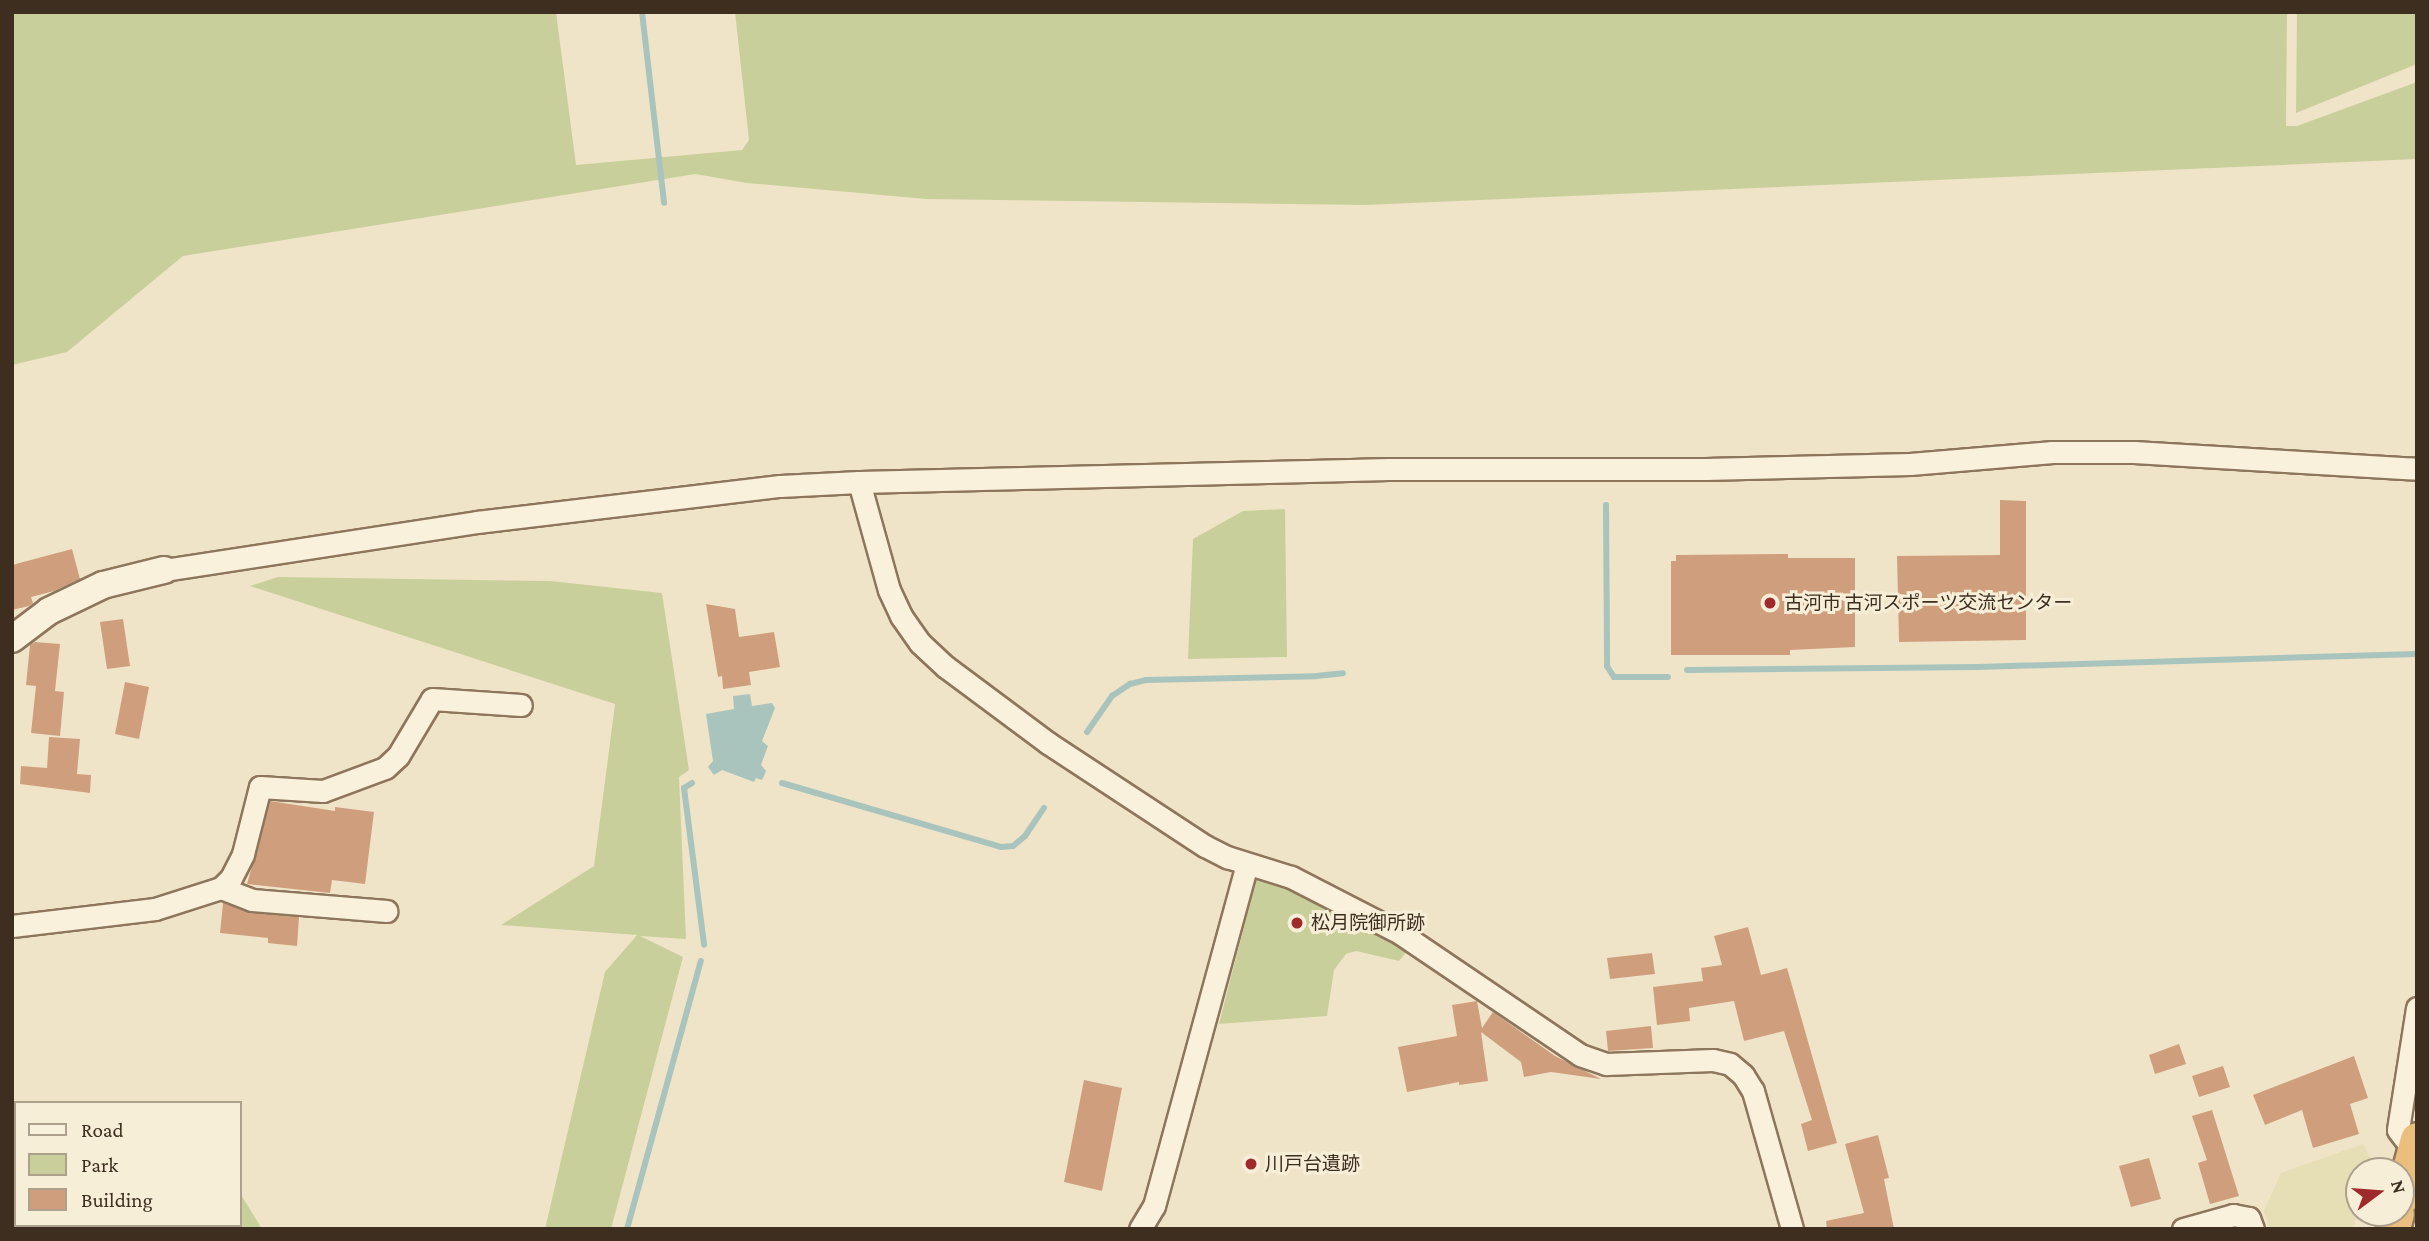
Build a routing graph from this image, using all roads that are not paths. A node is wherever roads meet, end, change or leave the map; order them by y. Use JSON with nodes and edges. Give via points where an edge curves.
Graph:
{"nodes":[{"id":1,"x":2417,"y":469,"type":"edge"},
{"id":2,"x":859,"y":482,"type":"junction"},
{"id":3,"x":164,"y":570,"type":"joint"},
{"id":4,"x":12,"y":639,"type":"edge"},
{"id":5,"x":521,"y":705,"type":"dead end"},
{"id":6,"x":1247,"y":864,"type":"junction"},
{"id":7,"x":221,"y":888,"type":"junction"},
{"id":8,"x":387,"y":911,"type":"dead end"},
{"id":9,"x":12,"y":926,"type":"edge"},
{"id":10,"x":2417,"y":1008,"type":"edge"},
{"id":11,"x":2416,"y":1142,"type":"edge"},
{"id":12,"x":1140,"y":1229,"type":"edge"},
{"id":13,"x":1793,"y":1229,"type":"edge"},
{"id":14,"x":2183,"y":1229,"type":"edge"},
{"id":15,"x":2253,"y":1229,"type":"edge"}],
"edges":[{"from":1,"to":2,"type":"street","via":[[2134,452],[2052,452],[1841,466],[1375,470]]},
{"from":2,"to":3,"type":"street","via":[[780,486],[490,521]]},
{"from":2,"to":6,"type":"street","via":[[889,590],[920,643],[1048,743],[1205,846]]},
{"from":3,"to":4,"type":"street","via":[[103,585],[48,611]]},
{"from":5,"to":7,"type":"street","via":[[432,699],[398,756],[385,768],[323,791],[260,787],[243,854]]},
{"from":6,"to":12,"type":"street","via":[[1154,1206]]},
{"from":6,"to":13,"type":"street","via":[[1291,877],[1400,933],[1580,1055],[1606,1065],[1713,1060],[1730,1064],[1744,1075],[1753,1091]]},
{"from":7,"to":8,"type":"street","via":[[252,900]]},
{"from":7,"to":9,"type":"street","via":[[155,909]]},
{"from":10,"to":11,"type":"street","via":[[2398,1130],[2405,1139]]},
{"from":14,"to":15,"type":"street","via":[[2233,1215],[2249,1218]]}]}
